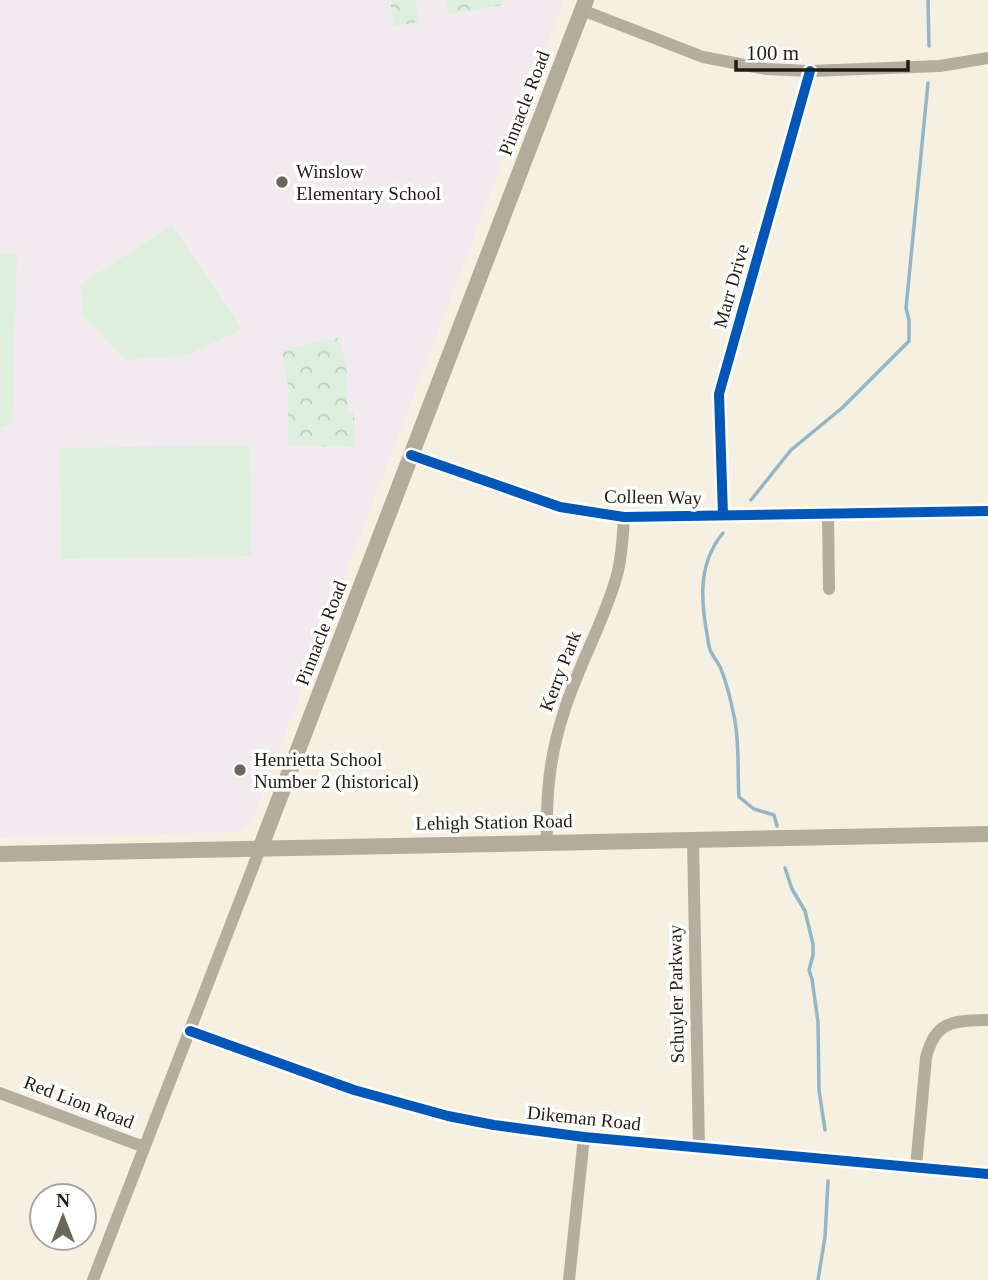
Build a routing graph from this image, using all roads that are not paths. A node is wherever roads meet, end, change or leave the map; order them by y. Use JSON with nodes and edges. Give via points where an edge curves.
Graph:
{"nodes":[{"id":1,"x":584,"y":5,"type":"edge"},
{"id":2,"x":988,"y":58,"type":"edge"},
{"id":3,"x":810,"y":71,"type":"junction"},
{"id":4,"x":411,"y":455,"type":"junction"},
{"id":5,"x":988,"y":511,"type":"edge"},
{"id":6,"x":828,"y":514,"type":"junction"},
{"id":7,"x":723,"y":515,"type":"junction"},
{"id":8,"x":624,"y":517,"type":"junction"},
{"id":9,"x":829,"y":589,"type":"dead end"},
{"id":10,"x":988,"y":834,"type":"edge"},
{"id":11,"x":693,"y":840,"type":"junction"},
{"id":12,"x":547,"y":842,"type":"junction"},
{"id":13,"x":260,"y":849,"type":"junction"},
{"id":14,"x":0,"y":854,"type":"edge"},
{"id":15,"x":988,"y":1020,"type":"edge"},
{"id":16,"x":190,"y":1031,"type":"junction"},
{"id":17,"x":0,"y":1093,"type":"edge"},
{"id":18,"x":584,"y":1137,"type":"junction"},
{"id":19,"x":144,"y":1147,"type":"junction"},
{"id":20,"x":699,"y":1148,"type":"junction"},
{"id":21,"x":916,"y":1167,"type":"junction"},
{"id":22,"x":988,"y":1174,"type":"edge"},
{"id":23,"x":93,"y":1280,"type":"edge"},
{"id":24,"x":569,"y":1280,"type":"edge"}],
"edges":[{"from":1,"to":3,"type":"street","via":[[704,57],[766,69]]},
{"from":1,"to":4,"type":"main road","name":"Pinnacle Road"},
{"from":2,"to":3,"type":"street","via":[[940,66]]},
{"from":3,"to":7,"type":"street","name":"Marr Drive","via":[[719,394]]},
{"from":4,"to":8,"type":"street","name":"Colleen Way","via":[[553,505]]},
{"from":4,"to":13,"type":"main road","name":"Pinnacle Road"},
{"from":5,"to":6,"type":"street","name":"Colleen Way"},
{"from":6,"to":7,"type":"street","name":"Colleen Way"},
{"from":6,"to":9,"type":"street"},
{"from":7,"to":8,"type":"street","name":"Colleen Way"},
{"from":8,"to":12,"type":"street","name":"Kerry Park","via":[[618,573],[554,744],[548,772]]},
{"from":10,"to":11,"type":"main road","name":"Lehigh Station Road"},
{"from":11,"to":12,"type":"main road","name":"Lehigh Station Road"},
{"from":11,"to":20,"type":"street","name":"Schuyler Parkway"},
{"from":12,"to":13,"type":"main road","name":"Lehigh Station Road"},
{"from":13,"to":14,"type":"main road","name":"Lehigh Station Road"},
{"from":13,"to":16,"type":"street","name":"Pinnacle Road"},
{"from":15,"to":21,"type":"street","via":[[945,1025],[930,1042]]},
{"from":16,"to":18,"type":"street","name":"Dikeman Road","via":[[402,1105],[494,1125]]},
{"from":16,"to":19,"type":"street","name":"Pinnacle Road"},
{"from":17,"to":19,"type":"street","name":"Red Lion Road"},
{"from":18,"to":20,"type":"street","name":"Dikeman Road"},
{"from":18,"to":24,"type":"street"},
{"from":19,"to":23,"type":"street","name":"Pinnacle Road"},
{"from":20,"to":21,"type":"street","name":"Dikeman Road"},
{"from":21,"to":22,"type":"street","name":"Dikeman Road"}]}
